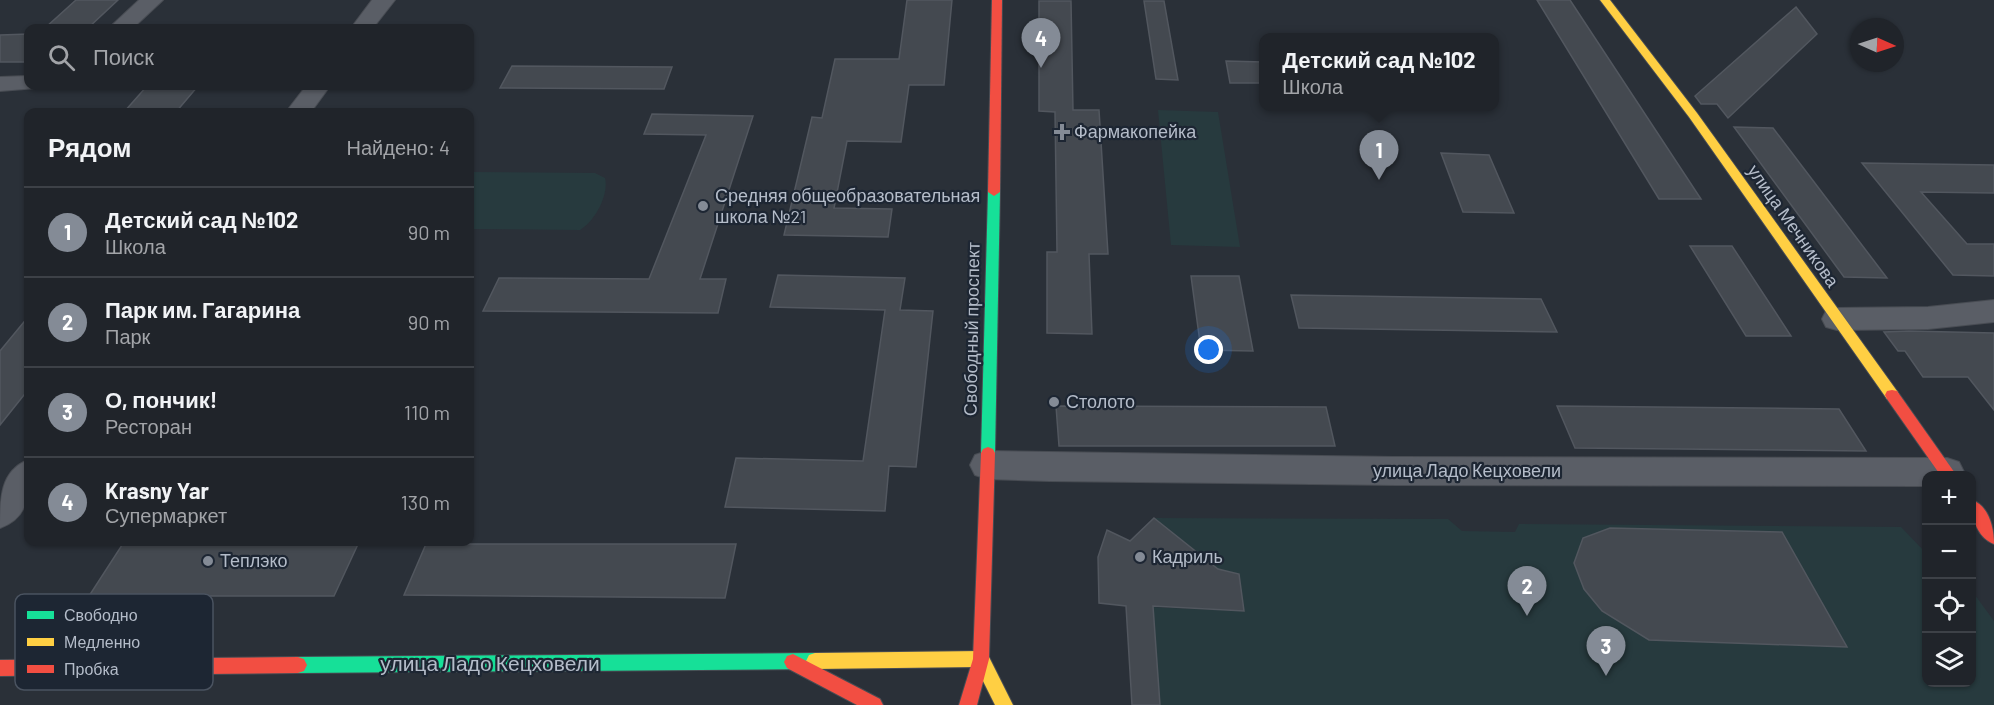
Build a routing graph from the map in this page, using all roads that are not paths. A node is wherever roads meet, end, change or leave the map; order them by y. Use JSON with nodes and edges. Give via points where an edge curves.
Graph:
{"nodes":[{"id":1,"x":152,"y":0,"type":"edge"},
{"id":2,"x":384,"y":0,"type":"edge"},
{"id":3,"x":997,"y":0,"type":"edge"},
{"id":4,"x":1605,"y":0,"type":"edge"},
{"id":5,"x":125,"y":24,"type":"edge"},
{"id":6,"x":365,"y":24,"type":"edge"},
{"id":7,"x":24,"y":83,"type":"edge"},
{"id":8,"x":0,"y":84,"type":"edge"},
{"id":9,"x":315,"y":90,"type":"edge"},
{"id":10,"x":301,"y":108,"type":"edge"},
{"id":11,"x":1994,"y":311,"type":"edge"},
{"id":12,"x":1837,"y":319,"type":"junction"},
{"id":13,"x":987,"y":465,"type":"junction"},
{"id":14,"x":1946,"y":471,"type":"edge"},
{"id":15,"x":1922,"y":474,"type":"edge"},
{"id":16,"x":24,"y":480,"type":"edge"},
{"id":17,"x":0,"y":513,"type":"edge"},
{"id":18,"x":1976,"y":513,"type":"edge"},
{"id":19,"x":1994,"y":537,"type":"edge"},
{"id":20,"x":981,"y":659,"type":"junction"},
{"id":21,"x":792,"y":661,"type":"junction"},
{"id":22,"x":213,"y":666,"type":"edge"},
{"id":23,"x":0,"y":668,"type":"edge"},
{"id":24,"x":15,"y":668,"type":"edge"},
{"id":25,"x":874,"y":705,"type":"edge"},
{"id":26,"x":968,"y":705,"type":"edge"},
{"id":27,"x":1004,"y":705,"type":"edge"}],
"edges":[{"from":1,"to":5,"type":"street"},
{"from":2,"to":6,"type":"street"},
{"from":3,"to":13,"type":"main road","name":"Свободный проспект"},
{"from":4,"to":12,"type":"main road","name":"улица Мечникова","via":[[1693,115]]},
{"from":7,"to":8,"type":"street"},
{"from":9,"to":10,"type":"street"},
{"from":11,"to":12,"type":"street","via":[[1928,318]]},
{"from":12,"to":14,"type":"main road","name":"улица Мечникова"},
{"from":13,"to":15,"type":"street","name":"улица Ладо Кецховели"},
{"from":13,"to":20,"type":"main road","name":"Свободный проспект"},
{"from":16,"to":17,"type":"street"},
{"from":18,"to":19,"type":"main road"},
{"from":20,"to":21,"type":"main road","name":"улица Ладо Кецховели"},
{"from":20,"to":26,"type":"main road","name":"Свободный проспект"},
{"from":20,"to":27,"type":"main road","name":"Свободный проспект"},
{"from":21,"to":22,"type":"main road","name":"улица Ладо Кецховели"},
{"from":21,"to":25,"type":"main road"},
{"from":23,"to":24,"type":"main road","name":"улица Ладо Кецховели"}]}
